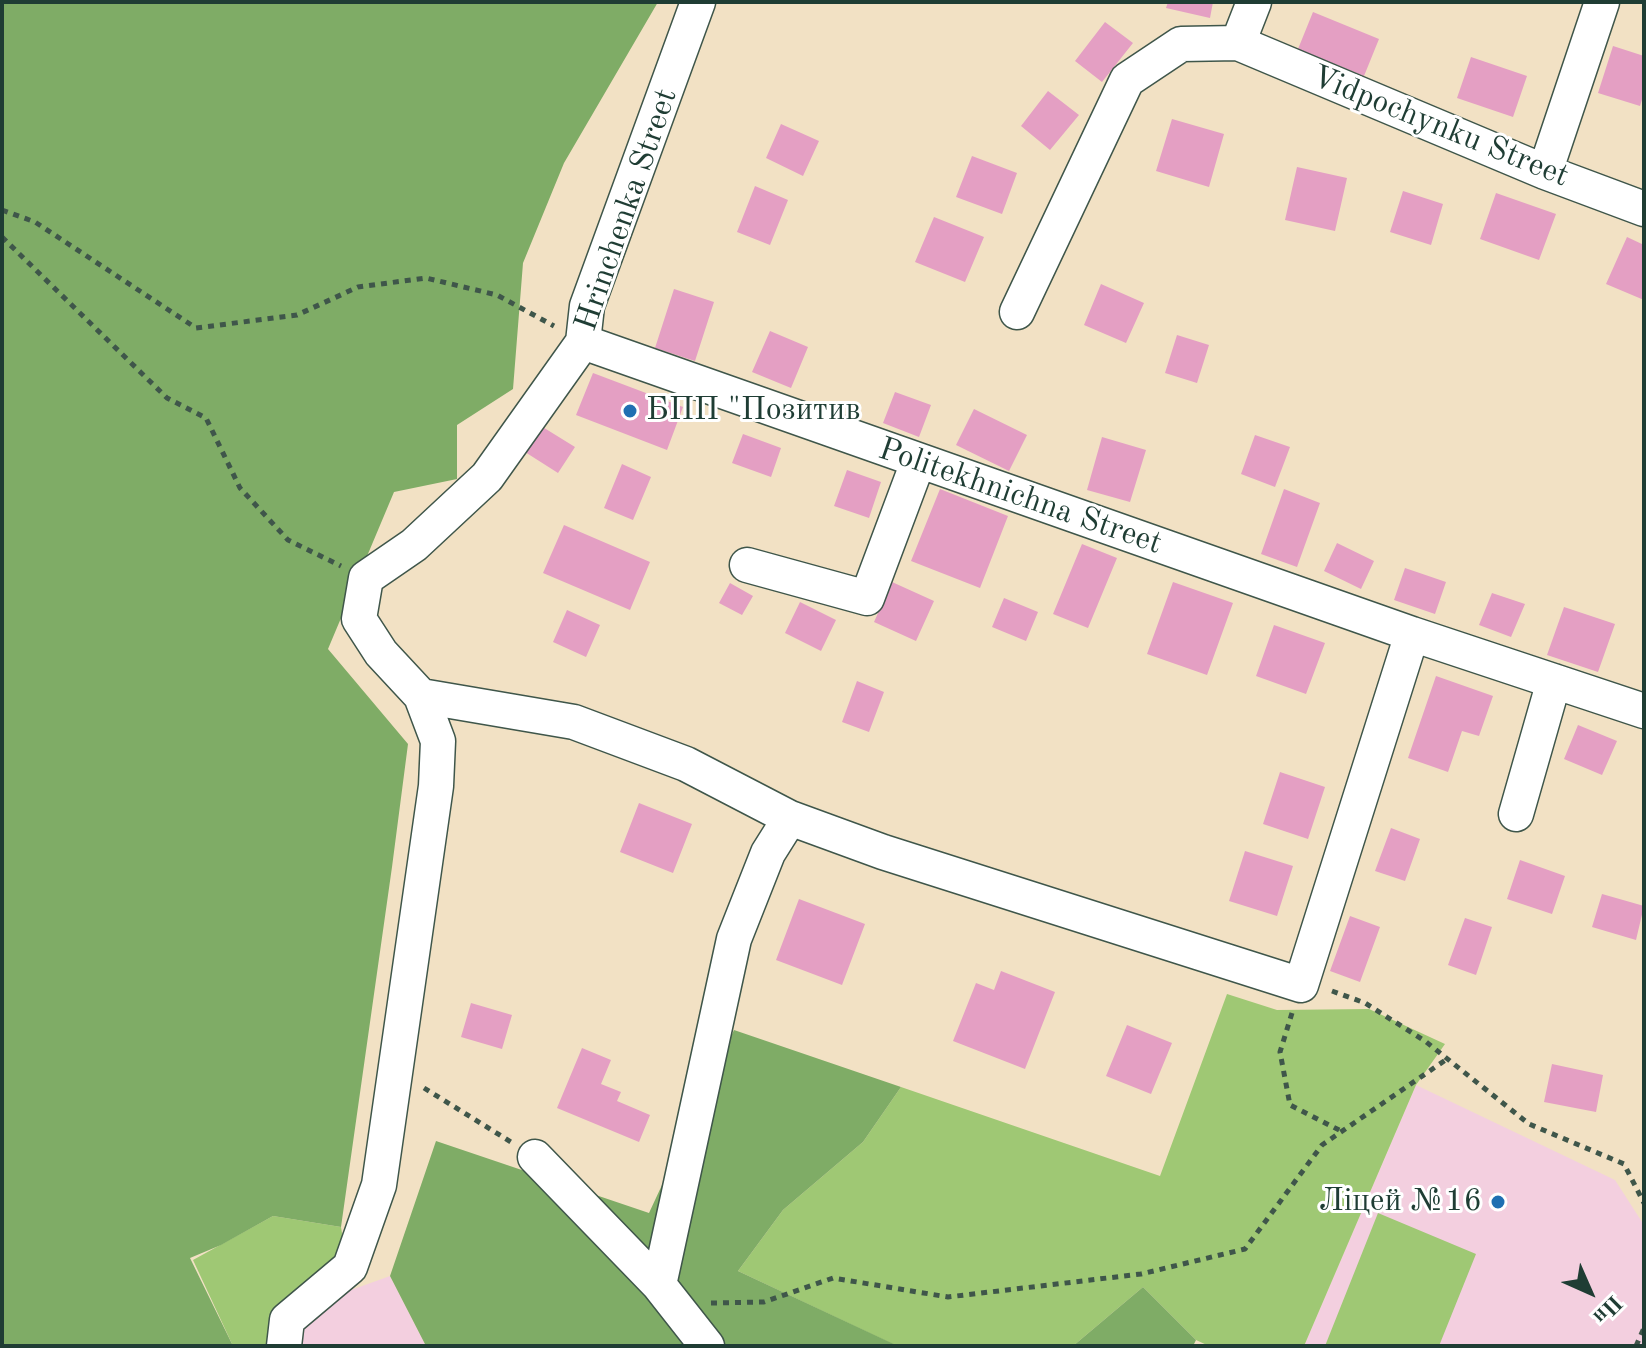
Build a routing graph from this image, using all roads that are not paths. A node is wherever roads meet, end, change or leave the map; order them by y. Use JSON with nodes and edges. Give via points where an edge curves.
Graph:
{"nodes":[{"id":1,"x":698,"y":2,"type":"edge"},
{"id":2,"x":1254,"y":2,"type":"edge"},
{"id":3,"x":1602,"y":2,"type":"edge"},
{"id":4,"x":1238,"y":43,"type":"junction"},
{"id":5,"x":1545,"y":172,"type":"junction"},
{"id":6,"x":1644,"y":209,"type":"edge"},
{"id":7,"x":1017,"y":312,"type":"dead end"},
{"id":8,"x":583,"y":342,"type":"junction"},
{"id":9,"x":918,"y":462,"type":"junction"},
{"id":10,"x":747,"y":565,"type":"dead end"},
{"id":11,"x":1412,"y":634,"type":"junction"},
{"id":12,"x":1554,"y":681,"type":"junction"},
{"id":13,"x":421,"y":696,"type":"junction"},
{"id":14,"x":1644,"y":711,"type":"edge"},
{"id":15,"x":1516,"y":814,"type":"dead end"},
{"id":16,"x":790,"y":818,"type":"junction"},
{"id":17,"x":535,"y":1157,"type":"road end"},
{"id":18,"x":666,"y":1295,"type":"junction"},
{"id":19,"x":284,"y":1346,"type":"edge"},
{"id":20,"x":707,"y":1346,"type":"edge"}],
"edges":[{"from":1,"to":8,"type":"street","name":"Hrinchenka Street","via":[[587,306]]},
{"from":2,"to":4,"type":"street"},
{"from":3,"to":5,"type":"street"},
{"from":4,"to":5,"type":"street","name":"Vidpochynku Street"},
{"from":4,"to":7,"type":"street","name":"Vidpochynku Street","via":[[1181,44],[1127,80]]},
{"from":5,"to":6,"type":"street","name":"Vidpochynku Street"},
{"from":8,"to":9,"type":"street","name":"Politekhnichna Street"},
{"from":8,"to":13,"type":"street","name":"Hrinchenka Street","via":[[487,477],[414,545],[366,578],[359,619],[381,653]]},
{"from":9,"to":10,"type":"street","via":[[867,598]]},
{"from":9,"to":11,"type":"street","name":"Politekhnichna Street"},
{"from":11,"to":12,"type":"street","name":"Politekhnichna Street"},
{"from":11,"to":16,"type":"street","via":[[1301,985]]},
{"from":12,"to":14,"type":"street","name":"Politekhnichna Street"},
{"from":12,"to":15,"type":"street"},
{"from":13,"to":16,"type":"street","via":[[574,722],[686,764]]},
{"from":13,"to":19,"type":"street","via":[[438,741],[436,786],[379,1185],[350,1267],[287,1320]]},
{"from":16,"to":18,"type":"street","via":[[768,853],[734,939]]},
{"from":17,"to":18,"type":"street"},
{"from":18,"to":20,"type":"street"}]}
